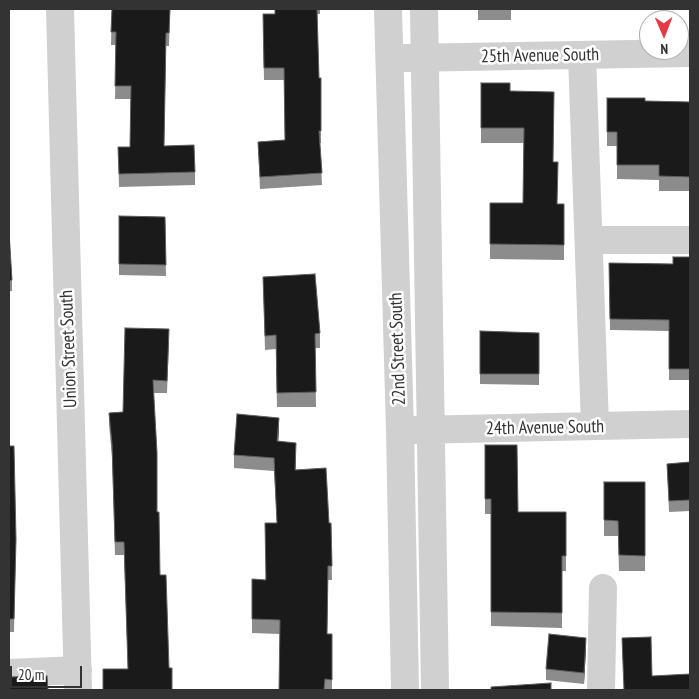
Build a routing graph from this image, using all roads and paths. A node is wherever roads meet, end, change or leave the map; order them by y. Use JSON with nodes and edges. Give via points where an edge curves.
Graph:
{"nodes":[{"id":1,"x":60,"y":9,"type":"edge"},
{"id":2,"x":388,"y":9,"type":"edge"},
{"id":3,"x":424,"y":9,"type":"edge"},
{"id":4,"x":690,"y":53,"type":"edge"},
{"id":5,"x":582,"y":55,"type":"junction"},
{"id":6,"x":389,"y":58,"type":"junction"},
{"id":7,"x":425,"y":59,"type":"junction"},
{"id":8,"x":589,"y":240,"type":"junction"},
{"id":9,"x":690,"y":240,"type":"edge"},
{"id":10,"x":690,"y":424,"type":"edge"},
{"id":11,"x":596,"y":426,"type":"junction"},
{"id":12,"x":400,"y":430,"type":"junction"},
{"id":13,"x":431,"y":430,"type":"junction"},
{"id":14,"x":603,"y":588,"type":"dead end"},
{"id":15,"x":9,"y":673,"type":"edge"},
{"id":16,"x":78,"y":680,"type":"edge"},
{"id":17,"x":405,"y":690,"type":"edge"},
{"id":18,"x":434,"y":690,"type":"edge"},
{"id":19,"x":601,"y":690,"type":"edge"}],
"edges":[{"from":1,"to":16,"type":"street","name":"Union Street South"},
{"from":2,"to":6,"type":"street","name":"22nd Street South"},
{"from":3,"to":7,"type":"street","name":"22nd Street South"},
{"from":4,"to":5,"type":"street","name":"25th Avenue South"},
{"from":5,"to":7,"type":"street","name":"25th Avenue South"},
{"from":5,"to":8,"type":"street"},
{"from":6,"to":7,"type":"street","name":"25th Avenue South"},
{"from":6,"to":12,"type":"street","name":"22nd Street South"},
{"from":7,"to":13,"type":"street","name":"22nd Street South"},
{"from":8,"to":9,"type":"street"},
{"from":8,"to":11,"type":"street"},
{"from":10,"to":11,"type":"street","name":"24th Avenue South"},
{"from":11,"to":13,"type":"street","name":"24th Avenue South"},
{"from":12,"to":13,"type":"street","name":"24th Avenue South"},
{"from":12,"to":17,"type":"street","name":"22nd Street South"},
{"from":13,"to":18,"type":"street","name":"22nd Street South"},
{"from":14,"to":19,"type":"street"},
{"from":15,"to":16,"type":"street"}]}
